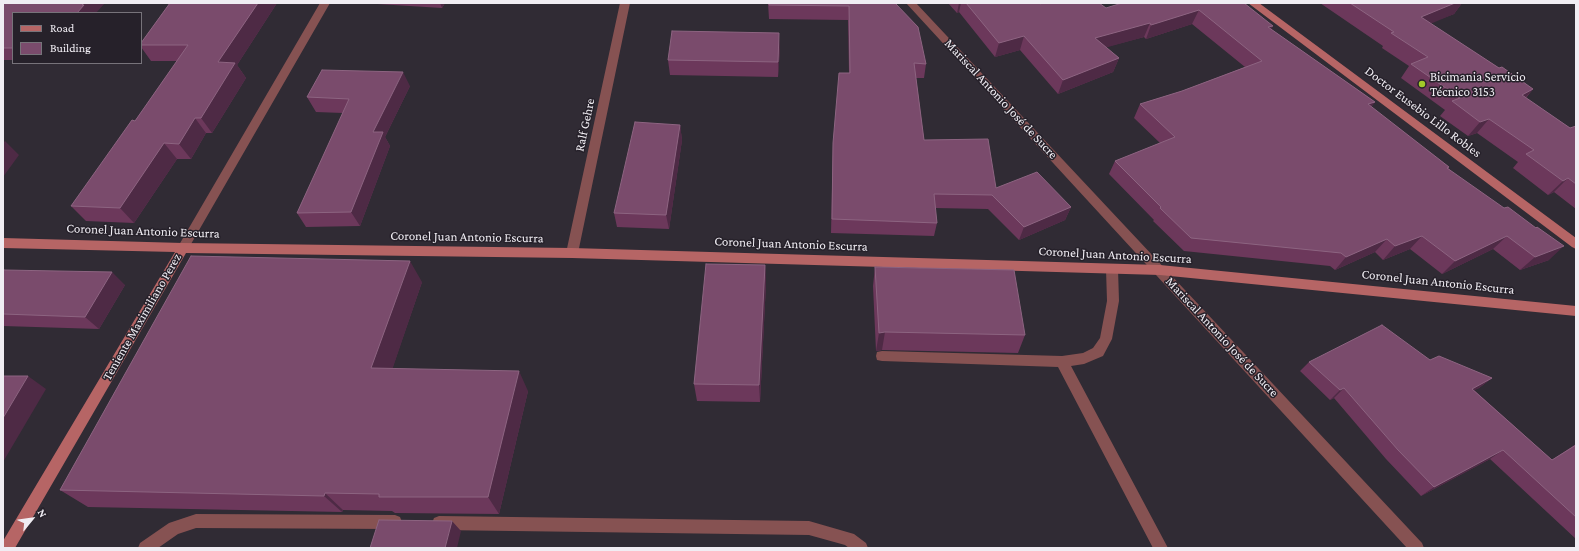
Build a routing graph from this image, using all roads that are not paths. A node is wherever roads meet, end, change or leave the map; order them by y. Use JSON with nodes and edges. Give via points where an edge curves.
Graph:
{"nodes":[{"id":1,"x":325,"y":3,"type":"edge"},
{"id":2,"x":625,"y":3,"type":"edge"},
{"id":3,"x":911,"y":3,"type":"edge"},
{"id":4,"x":1254,"y":3,"type":"edge"},
{"id":5,"x":3,"y":243,"type":"edge"},
{"id":6,"x":1576,"y":244,"type":"edge"},
{"id":7,"x":183,"y":248,"type":"junction"},
{"id":8,"x":572,"y":253,"type":"junction"},
{"id":9,"x":1112,"y":269,"type":"junction"},
{"id":10,"x":1160,"y":270,"type":"junction"},
{"id":11,"x":1576,"y":311,"type":"edge"},
{"id":12,"x":882,"y":356,"type":"dead end"},
{"id":13,"x":1062,"y":362,"type":"junction"},
{"id":14,"x":411,"y":522,"type":"edge"},
{"id":15,"x":427,"y":523,"type":"edge"},
{"id":16,"x":7,"y":548,"type":"edge"},
{"id":17,"x":146,"y":548,"type":"edge"},
{"id":18,"x":861,"y":548,"type":"edge"},
{"id":19,"x":1161,"y":548,"type":"edge"},
{"id":20,"x":1417,"y":548,"type":"edge"}],
"edges":[{"from":1,"to":7,"type":"street","name":"Teniente Maximiliano Perez"},
{"from":2,"to":8,"type":"street","name":"Ralf Gehre"},
{"from":3,"to":10,"type":"street","name":"Mariscal Antonio José de Sucre"},
{"from":4,"to":6,"type":"street","name":"Doctor Eusebio Lillo Robles"},
{"from":5,"to":7,"type":"street","name":"Coronel Juan Antonio Escurra"},
{"from":7,"to":8,"type":"street","name":"Coronel Juan Antonio Escurra"},
{"from":7,"to":16,"type":"street","name":"Teniente Maximiliano Perez"},
{"from":8,"to":9,"type":"street","name":"Coronel Juan Antonio Escurra"},
{"from":9,"to":10,"type":"street","name":"Coronel Juan Antonio Escurra"},
{"from":9,"to":13,"type":"street","via":[[1113,301],[1110,322],[1102,345],[1098,352],[1084,358]]},
{"from":10,"to":11,"type":"street","name":"Coronel Juan Antonio Escurra"},
{"from":10,"to":20,"type":"street","name":"Mariscal Antonio José de Sucre"},
{"from":12,"to":13,"type":"street"},
{"from":13,"to":19,"type":"street"},
{"from":14,"to":17,"type":"street","via":[[196,521],[174,528]]},
{"from":15,"to":18,"type":"street","via":[[809,528],[849,539]]}]}
